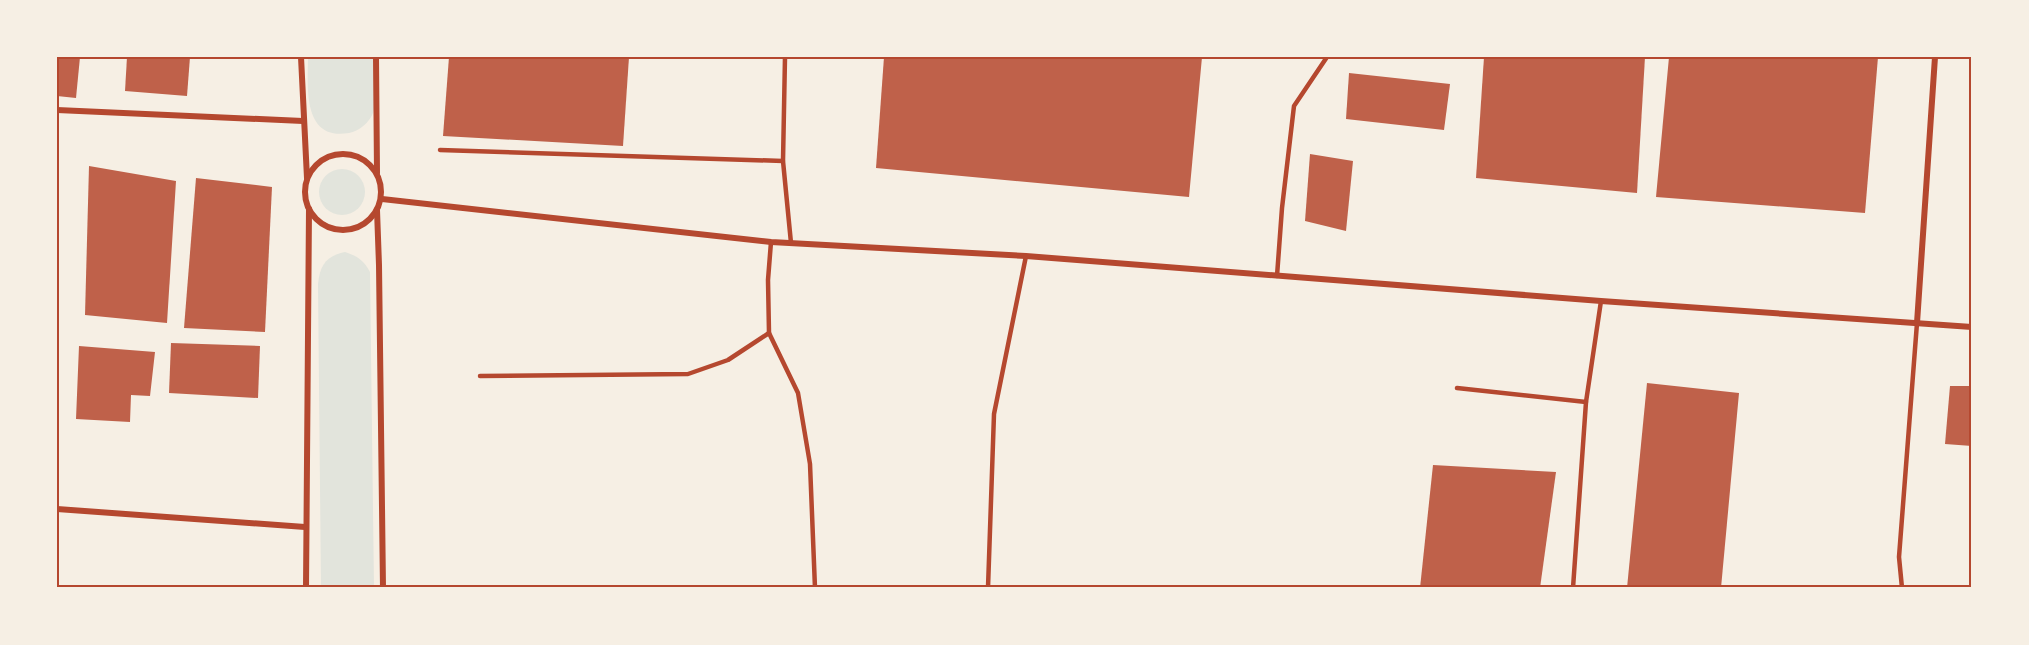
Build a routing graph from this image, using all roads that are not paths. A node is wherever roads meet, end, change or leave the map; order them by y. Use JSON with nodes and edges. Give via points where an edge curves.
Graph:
{"nodes":[{"id":1,"x":301,"y":57,"type":"edge"},
{"id":2,"x":376,"y":57,"type":"edge"},
{"id":3,"x":785,"y":57,"type":"edge"},
{"id":4,"x":1328,"y":57,"type":"edge"},
{"id":5,"x":1935,"y":57,"type":"edge"},
{"id":6,"x":57,"y":110,"type":"edge"},
{"id":7,"x":303,"y":121,"type":"junction"},
{"id":8,"x":440,"y":150,"type":"dead end"},
{"id":9,"x":783,"y":161,"type":"junction"},
{"id":10,"x":377,"y":173,"type":"junction"},
{"id":11,"x":307,"y":178,"type":"junction"},
{"id":12,"x":382,"y":199,"type":"junction"},
{"id":13,"x":309,"y":209,"type":"junction"},
{"id":14,"x":377,"y":210,"type":"junction"},
{"id":15,"x":771,"y":242,"type":"junction"},
{"id":16,"x":791,"y":243,"type":"junction"},
{"id":17,"x":1026,"y":256,"type":"junction"},
{"id":18,"x":1277,"y":276,"type":"junction"},
{"id":19,"x":1601,"y":301,"type":"junction"},
{"id":20,"x":1917,"y":322,"type":"junction"},
{"id":21,"x":1972,"y":327,"type":"edge"},
{"id":22,"x":769,"y":333,"type":"junction"},
{"id":23,"x":480,"y":376,"type":"dead end"},
{"id":24,"x":1457,"y":388,"type":"dead end"},
{"id":25,"x":1586,"y":402,"type":"junction"},
{"id":26,"x":57,"y":509,"type":"edge"},
{"id":27,"x":305,"y":527,"type":"junction"},
{"id":28,"x":306,"y":588,"type":"edge"},
{"id":29,"x":383,"y":588,"type":"edge"},
{"id":30,"x":815,"y":588,"type":"edge"},
{"id":31,"x":988,"y":588,"type":"edge"},
{"id":32,"x":1573,"y":588,"type":"edge"},
{"id":33,"x":1902,"y":588,"type":"edge"}],
"edges":[{"from":1,"to":7,"type":"street"},
{"from":2,"to":10,"type":"street"},
{"from":3,"to":9,"type":"lane"},
{"from":4,"to":18,"type":"lane","via":[[1294,106]]},
{"from":5,"to":20,"type":"street"},
{"from":6,"to":7,"type":"street"},
{"from":7,"to":11,"type":"street"},
{"from":8,"to":9,"type":"lane"},
{"from":9,"to":16,"type":"lane"},
{"from":10,"to":11,"type":"street","via":[[361,158],[340,153],[320,161]]},
{"from":10,"to":12,"type":"street"},
{"from":11,"to":13,"type":"street","via":[[304,189]]},
{"from":12,"to":14,"type":"street"},
{"from":12,"to":15,"type":"street"},
{"from":13,"to":14,"type":"street","via":[[321,223],[338,230],[365,224]]},
{"from":13,"to":27,"type":"street"},
{"from":14,"to":29,"type":"street"},
{"from":15,"to":16,"type":"street"},
{"from":15,"to":22,"type":"lane"},
{"from":16,"to":17,"type":"street"},
{"from":17,"to":18,"type":"street"},
{"from":17,"to":31,"type":"lane","via":[[994,414]]},
{"from":18,"to":19,"type":"street"},
{"from":19,"to":20,"type":"street"},
{"from":19,"to":25,"type":"lane"},
{"from":20,"to":21,"type":"street"},
{"from":20,"to":33,"type":"lane","via":[[1899,557]]},
{"from":22,"to":23,"type":"lane","via":[[728,360],[688,374]]},
{"from":22,"to":30,"type":"lane","via":[[798,393],[810,464]]},
{"from":24,"to":25,"type":"lane"},
{"from":25,"to":32,"type":"lane"},
{"from":26,"to":27,"type":"street"},
{"from":27,"to":28,"type":"street"}]}
